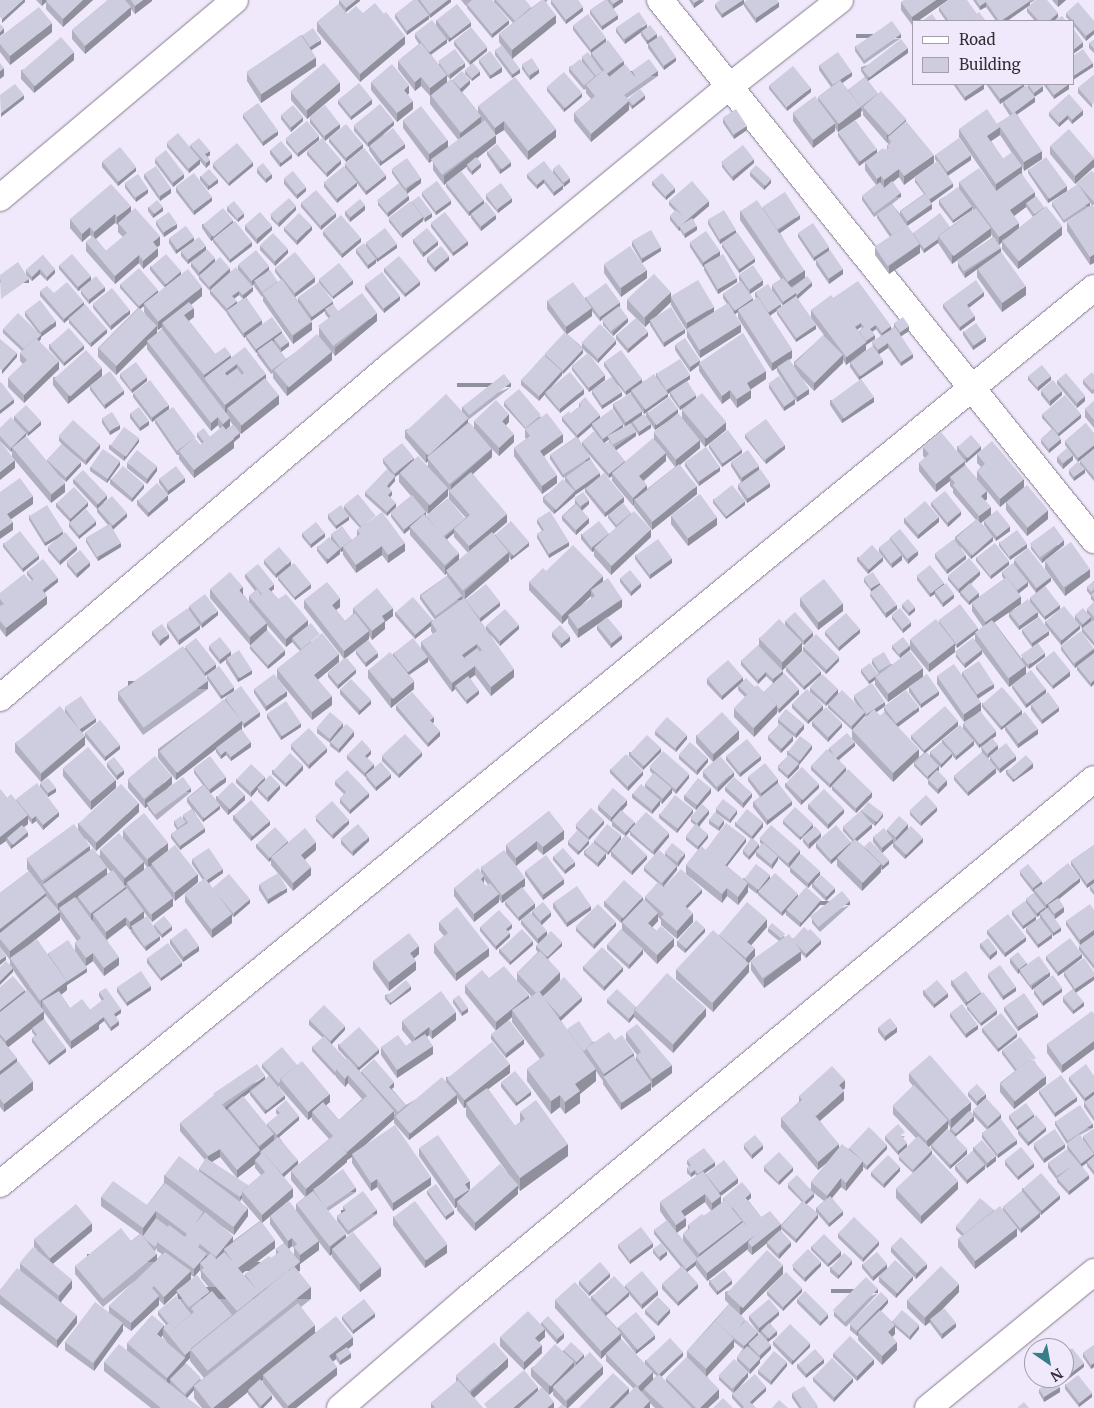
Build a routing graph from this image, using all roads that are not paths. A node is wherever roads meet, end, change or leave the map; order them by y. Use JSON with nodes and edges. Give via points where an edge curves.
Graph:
{"nodes":[{"id":1,"x":235,"y":0,"type":"edge"},
{"id":2,"x":660,"y":0,"type":"edge"},
{"id":3,"x":840,"y":0,"type":"edge"},
{"id":4,"x":729,"y":87,"type":"junction"},
{"id":5,"x":0,"y":198,"type":"edge"},
{"id":6,"x":1094,"y":288,"type":"edge"},
{"id":7,"x":970,"y":388,"type":"junction"},
{"id":8,"x":1094,"y":540,"type":"edge"},
{"id":9,"x":0,"y":698,"type":"edge"},
{"id":10,"x":1094,"y":779,"type":"edge"},
{"id":11,"x":0,"y":1184,"type":"edge"},
{"id":12,"x":1094,"y":1272,"type":"edge"},
{"id":13,"x":340,"y":1408,"type":"edge"},
{"id":14,"x":928,"y":1408,"type":"edge"}],
"edges":[{"from":1,"to":5,"type":"street"},
{"from":2,"to":4,"type":"street"},
{"from":3,"to":4,"type":"street"},
{"from":4,"to":7,"type":"street"},
{"from":4,"to":9,"type":"street","via":[[382,373]]},
{"from":6,"to":7,"type":"street"},
{"from":7,"to":8,"type":"street"},
{"from":7,"to":11,"type":"street"},
{"from":10,"to":13,"type":"street"},
{"from":12,"to":14,"type":"street"}]}
